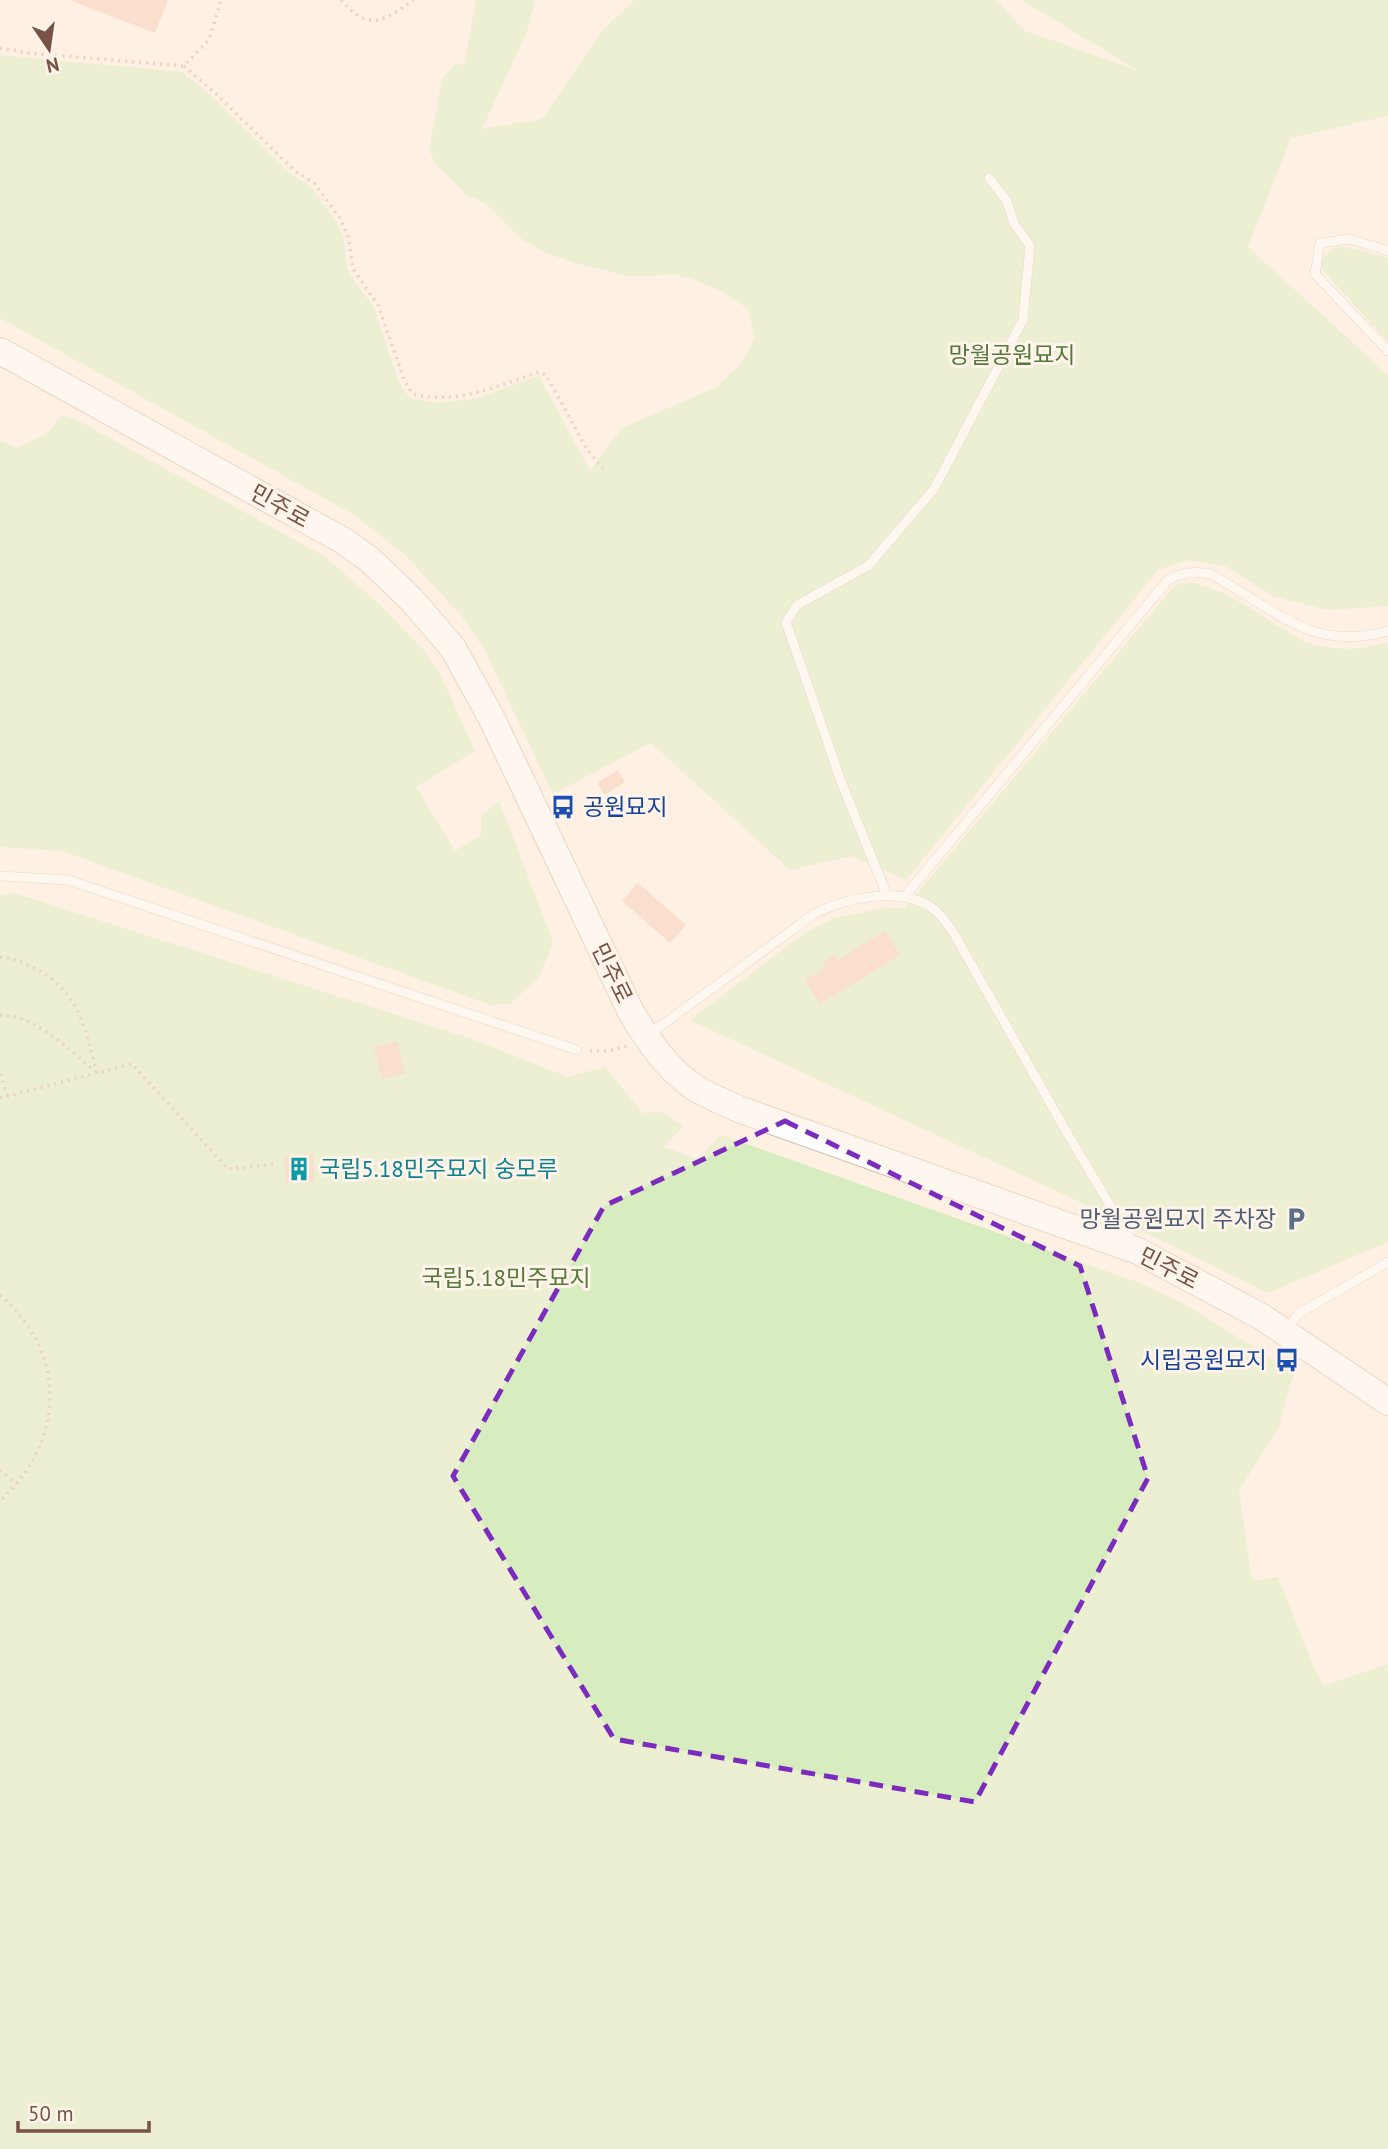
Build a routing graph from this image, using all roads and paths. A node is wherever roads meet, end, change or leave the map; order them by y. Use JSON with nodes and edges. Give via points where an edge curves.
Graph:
{"nodes":[{"id":1,"x":221,"y":0,"type":"edge"},
{"id":2,"x":341,"y":0,"type":"edge"},
{"id":3,"x":414,"y":0,"type":"edge"},
{"id":4,"x":0,"y":48,"type":"edge"},
{"id":5,"x":184,"y":65,"type":"junction"},
{"id":6,"x":989,"y":178,"type":"dead end"},
{"id":7,"x":1388,"y":251,"type":"edge"},
{"id":8,"x":0,"y":351,"type":"edge"},
{"id":9,"x":1388,"y":351,"type":"edge"},
{"id":10,"x":603,"y":470,"type":"dead end"},
{"id":11,"x":1388,"y":631,"type":"edge"},
{"id":12,"x":0,"y":876,"type":"edge"},
{"id":13,"x":887,"y":895,"type":"junction"},
{"id":14,"x":905,"y":896,"type":"junction"},
{"id":15,"x":0,"y":957,"type":"edge"},
{"id":16,"x":0,"y":1015,"type":"edge"},
{"id":17,"x":646,"y":1037,"type":"junction"},
{"id":18,"x":578,"y":1050,"type":"joint"},
{"id":19,"x":97,"y":1073,"type":"junction"},
{"id":20,"x":0,"y":1074,"type":"edge"},
{"id":21,"x":8,"y":1096,"type":"junction"},
{"id":22,"x":0,"y":1098,"type":"edge"},
{"id":23,"x":275,"y":1164,"type":"dead end"},
{"id":24,"x":1138,"y":1251,"type":"junction"},
{"id":25,"x":1388,"y":1262,"type":"edge"},
{"id":26,"x":0,"y":1295,"type":"edge"},
{"id":27,"x":1284,"y":1332,"type":"junction"},
{"id":28,"x":1388,"y":1402,"type":"edge"},
{"id":29,"x":0,"y":1470,"type":"edge"},
{"id":30,"x":17,"y":1484,"type":"junction"},
{"id":31,"x":0,"y":1501,"type":"edge"}],
"edges":[{"from":1,"to":5,"type":"path","via":[[209,40]]},
{"from":2,"to":3,"type":"path","via":[[365,21],[383,20]]},
{"from":4,"to":5,"type":"path"},
{"from":5,"to":10,"type":"path","via":[[295,171],[314,183],[340,218],[353,269],[378,305],[413,394],[427,398],[473,395],[538,372],[546,375]]},
{"from":6,"to":13,"type":"lane","via":[[1007,201],[1014,223],[1030,246],[1023,320],[934,489],[869,566],[797,605],[786,622],[842,784]]},
{"from":7,"to":9,"type":"lane","via":[[1350,239],[1320,243],[1315,274]]},
{"from":8,"to":17,"type":"main road","name":"민주로","via":[[342,540],[411,599],[453,648],[492,719]]},
{"from":11,"to":14,"type":"lane","via":[[1355,637],[1311,633],[1210,574],[1174,576]]},
{"from":12,"to":18,"type":"lane","via":[[68,880]]},
{"from":13,"to":14,"type":"lane"},
{"from":13,"to":17,"type":"lane","via":[[832,905],[814,914]]},
{"from":14,"to":24,"type":"lane","via":[[931,906],[953,932]]},
{"from":15,"to":19,"type":"path","via":[[27,965],[65,991],[80,1014]]},
{"from":16,"to":19,"type":"path","via":[[28,1022]]},
{"from":17,"to":18,"type":"path","via":[[608,1051]]},
{"from":17,"to":24,"type":"main road","name":"민주로","via":[[691,1085],[740,1110]]},
{"from":19,"to":21,"type":"path"},
{"from":19,"to":23,"type":"path","via":[[132,1064],[228,1169]]},
{"from":20,"to":21,"type":"path"},
{"from":21,"to":22,"type":"path"},
{"from":24,"to":27,"type":"main road","name":"민주로"},
{"from":25,"to":27,"type":"lane","via":[[1298,1314]]},
{"from":26,"to":30,"type":"path","via":[[20,1313],[37,1339],[49,1388],[43,1440]]},
{"from":27,"to":28,"type":"main road","name":"민주로"},
{"from":29,"to":30,"type":"path"},
{"from":30,"to":31,"type":"path"}]}
